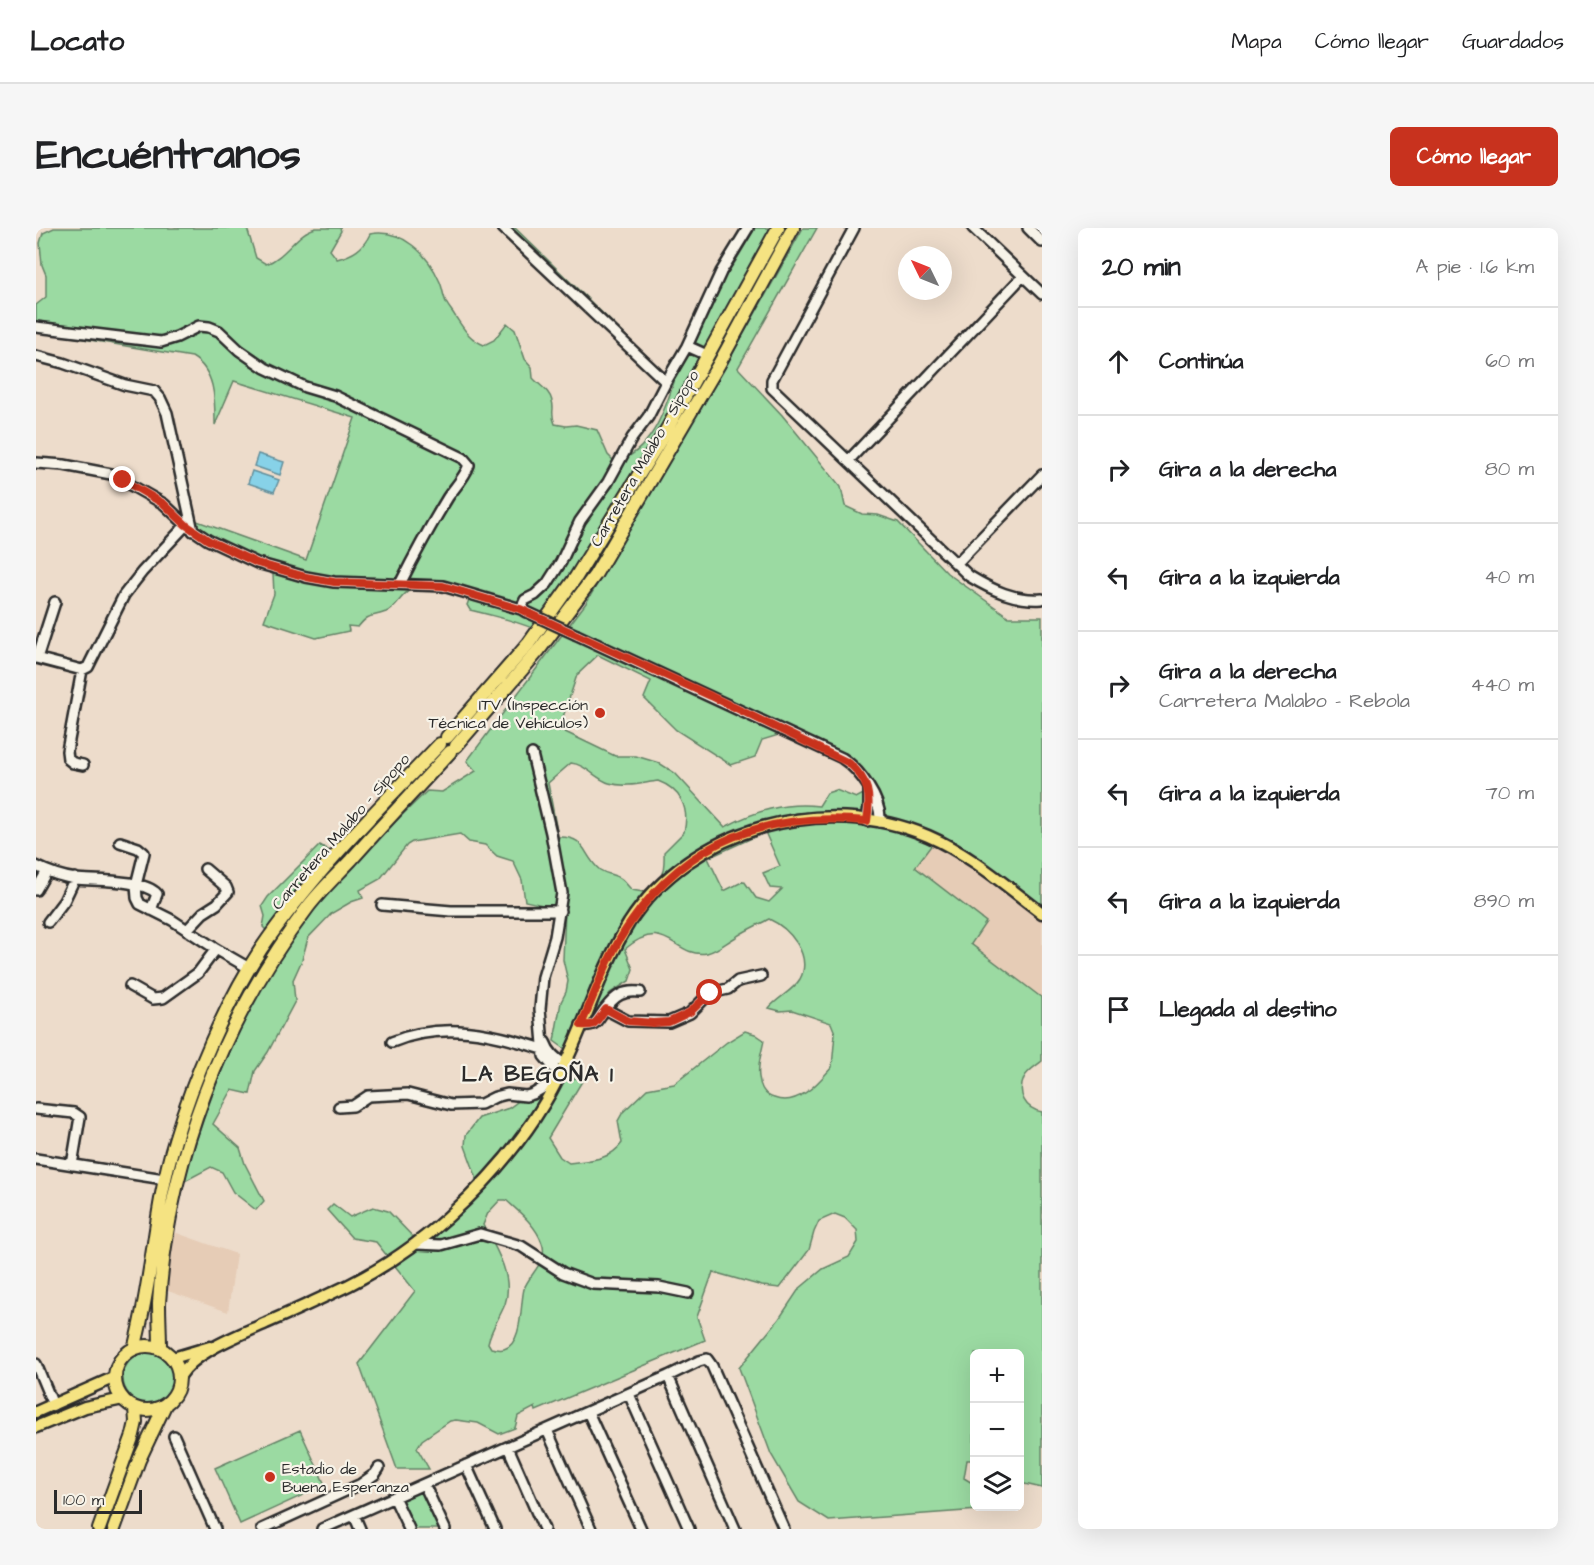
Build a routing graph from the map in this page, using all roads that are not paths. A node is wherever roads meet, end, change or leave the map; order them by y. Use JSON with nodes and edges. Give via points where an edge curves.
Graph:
{"nodes":[{"id":1,"x":503,"y":228,"type":"edge"},
{"id":2,"x":748,"y":228,"type":"edge"},
{"id":3,"x":778,"y":228,"type":"edge"},
{"id":4,"x":793,"y":228,"type":"edge"},
{"id":5,"x":854,"y":228,"type":"edge"},
{"id":6,"x":974,"y":228,"type":"edge"},
{"id":7,"x":1028,"y":228,"type":"edge"},
{"id":8,"x":1042,"y":242,"type":"edge"},
{"id":9,"x":1023,"y":276,"type":"junction"},
{"id":10,"x":1042,"y":294,"type":"edge"},
{"id":11,"x":36,"y":327,"type":"edge"},
{"id":12,"x":687,"y":346,"type":"junction"},
{"id":13,"x":707,"y":355,"type":"junction"},
{"id":14,"x":36,"y":356,"type":"edge"},
{"id":15,"x":666,"y":382,"type":"junction"},
{"id":16,"x":849,"y":460,"type":"junction"},
{"id":17,"x":36,"y":463,"type":"edge"},
{"id":18,"x":1042,"y":475,"type":"edge"},
{"id":19,"x":189,"y":528,"type":"junction"},
{"id":20,"x":956,"y":564,"type":"junction"},
{"id":21,"x":400,"y":584,"type":"junction"},
{"id":22,"x":1042,"y":599,"type":"edge"},
{"id":23,"x":55,"y":602,"type":"dead end"},
{"id":24,"x":524,"y":610,"type":"junction"},
{"id":25,"x":36,"y":658,"type":"edge"},
{"id":26,"x":82,"y":670,"type":"junction"},
{"id":27,"x":448,"y":745,"type":"junction"},
{"id":28,"x":532,"y":754,"type":"dead end"},
{"id":29,"x":83,"y":765,"type":"dead end"},
{"id":30,"x":869,"y":790,"type":"junction"},
{"id":31,"x":867,"y":821,"type":"junction"},
{"id":32,"x":880,"y":822,"type":"junction"},
{"id":33,"x":120,"y":842,"type":"dead end"},
{"id":34,"x":36,"y":866,"type":"edge"},
{"id":35,"x":205,"y":869,"type":"dead end"},
{"id":36,"x":47,"y":871,"type":"junction"},
{"id":37,"x":75,"y":878,"type":"junction"},
{"id":38,"x":136,"y":885,"type":"junction"},
{"id":39,"x":36,"y":890,"type":"edge"},
{"id":40,"x":382,"y":905,"type":"dead end"},
{"id":41,"x":151,"y":910,"type":"junction"},
{"id":42,"x":560,"y":912,"type":"junction"},
{"id":43,"x":1042,"y":913,"type":"edge"},
{"id":44,"x":48,"y":922,"type":"dead end"},
{"id":45,"x":187,"y":930,"type":"junction"},
{"id":46,"x":216,"y":949,"type":"junction"},
{"id":47,"x":249,"y":968,"type":"junction"},
{"id":48,"x":761,"y":976,"type":"dead end"},
{"id":49,"x":129,"y":986,"type":"dead end"},
{"id":50,"x":640,"y":992,"type":"dead end"},
{"id":51,"x":606,"y":1009,"type":"junction"},
{"id":52,"x":581,"y":1025,"type":"junction"},
{"id":53,"x":543,"y":1037,"type":"junction"},
{"id":54,"x":392,"y":1042,"type":"dead end"},
{"id":55,"x":543,"y":1049,"type":"junction"},
{"id":56,"x":566,"y":1064,"type":"junction"},
{"id":57,"x":559,"y":1077,"type":"junction"},
{"id":58,"x":339,"y":1107,"type":"dead end"},
{"id":59,"x":36,"y":1109,"type":"edge"},
{"id":60,"x":36,"y":1159,"type":"edge"},
{"id":61,"x":72,"y":1165,"type":"junction"},
{"id":62,"x":164,"y":1179,"type":"junction"},
{"id":63,"x":416,"y":1244,"type":"junction"},
{"id":64,"x":688,"y":1293,"type":"dead end"},
{"id":65,"x":219,"y":1345,"type":"junction"},
{"id":66,"x":160,"y":1348,"type":"junction"},
{"id":67,"x":134,"y":1349,"type":"junction"},
{"id":68,"x":172,"y":1358,"type":"junction"},
{"id":69,"x":36,"y":1364,"type":"edge"},
{"id":70,"x":180,"y":1376,"type":"junction"},
{"id":71,"x":668,"y":1376,"type":"junction"},
{"id":72,"x":115,"y":1377,"type":"junction"},
{"id":73,"x":629,"y":1394,"type":"junction"},
{"id":74,"x":123,"y":1399,"type":"junction"},
{"id":75,"x":53,"y":1405,"type":"junction"},
{"id":76,"x":165,"y":1405,"type":"junction"},
{"id":77,"x":135,"y":1408,"type":"junction"},
{"id":78,"x":36,"y":1412,"type":"edge"},
{"id":79,"x":588,"y":1412,"type":"junction"},
{"id":80,"x":36,"y":1427,"type":"edge"},
{"id":81,"x":547,"y":1430,"type":"junction"},
{"id":82,"x":174,"y":1436,"type":"dead end"},
{"id":83,"x":508,"y":1447,"type":"junction"},
{"id":84,"x":466,"y":1465,"type":"junction"},
{"id":85,"x":379,"y":1468,"type":"dead end"},
{"id":86,"x":424,"y":1484,"type":"junction"},
{"id":87,"x":394,"y":1497,"type":"junction"},
{"id":88,"x":354,"y":1515,"type":"junction"},
{"id":89,"x":99,"y":1529,"type":"edge"},
{"id":90,"x":114,"y":1529,"type":"edge"},
{"id":91,"x":215,"y":1529,"type":"edge"},
{"id":92,"x":262,"y":1529,"type":"edge"},
{"id":93,"x":322,"y":1529,"type":"edge"},
{"id":94,"x":360,"y":1529,"type":"edge"},
{"id":95,"x":408,"y":1529,"type":"edge"},
{"id":96,"x":445,"y":1529,"type":"edge"},
{"id":97,"x":495,"y":1529,"type":"edge"},
{"id":98,"x":544,"y":1529,"type":"edge"},
{"id":99,"x":591,"y":1529,"type":"edge"},
{"id":100,"x":641,"y":1529,"type":"edge"},
{"id":101,"x":689,"y":1529,"type":"edge"},
{"id":102,"x":735,"y":1529,"type":"edge"},
{"id":103,"x":784,"y":1529,"type":"edge"}],
"edges":[{"from":1,"to":15,"type":"street"},
{"from":2,"to":12,"type":"street","via":[[721,272]]},
{"from":3,"to":13,"type":"highway","name":"Carretera Malabo - Sipopo"},
{"from":4,"to":27,"type":"highway","name":"Carretera Malabo - Sipopo","via":[[595,575],[539,650]]},
{"from":5,"to":16,"type":"street","via":[[771,384]]},
{"from":6,"to":9,"type":"street"},
{"from":7,"to":8,"type":"street"},
{"from":9,"to":10,"type":"street"},
{"from":9,"to":16,"type":"street"},
{"from":11,"to":21,"type":"street","via":[[161,342],[199,326],[209,327],[265,368],[335,396],[463,458],[469,465],[467,471],[420,544]]},
{"from":12,"to":13,"type":"street"},
{"from":12,"to":15,"type":"street"},
{"from":13,"to":27,"type":"highway","name":"Carretera Malabo - Sipopo","via":[[667,429],[564,595]]},
{"from":14,"to":19,"type":"street","via":[[154,391],[167,413]]},
{"from":15,"to":24,"type":"street","via":[[608,482],[580,520],[561,562],[541,590],[525,600]]},
{"from":16,"to":20,"type":"street"},
{"from":17,"to":19,"type":"street","via":[[111,474],[164,504]]},
{"from":18,"to":20,"type":"street"},
{"from":19,"to":21,"type":"street","via":[[257,563],[306,577],[354,584]]},
{"from":19,"to":26,"type":"street","via":[[142,572],[124,595],[95,656],[88,668]]},
{"from":20,"to":22,"type":"street","via":[[989,589],[1013,597]]},
{"from":21,"to":24,"type":"street","via":[[443,586]]},
{"from":23,"to":25,"type":"street"},
{"from":24,"to":30,"type":"street","bridge":true,"via":[[842,758],[856,769]]},
{"from":25,"to":26,"type":"street"},
{"from":26,"to":29,"type":"street","via":[[67,751],[68,759]]},
{"from":27,"to":47,"type":"highway","name":"Carretera Malabo - Sipopo","via":[[374,813],[298,898]]},
{"from":27,"to":66,"type":"highway","name":"Carretera Malabo - Sipopo","via":[[309,906],[270,961],[238,1019],[207,1089],[177,1182],[161,1280]]},
{"from":28,"to":42,"type":"street","via":[[562,893]]},
{"from":30,"to":31,"type":"street"},
{"from":30,"to":32,"type":"street","via":[[880,808]]},
{"from":31,"to":32,"type":"main road"},
{"from":31,"to":52,"type":"main road","via":[[831,818],[760,827],[730,837],[675,872],[630,923]]},
{"from":32,"to":43,"type":"main road","via":[[930,837],[953,849]]},
{"from":33,"to":38,"type":"street","via":[[144,853]]},
{"from":34,"to":36,"type":"street"},
{"from":35,"to":45,"type":"street","via":[[228,892]]},
{"from":36,"to":37,"type":"street"},
{"from":36,"to":39,"type":"street"},
{"from":37,"to":38,"type":"street"},
{"from":37,"to":44,"type":"street"},
{"from":38,"to":41,"type":"street","via":[[138,901]]},
{"from":38,"to":41,"type":"street","via":[[156,892]]},
{"from":40,"to":42,"type":"street","via":[[451,911]]},
{"from":41,"to":45,"type":"street"},
{"from":42,"to":53,"type":"street","via":[[543,977]]},
{"from":45,"to":46,"type":"street"},
{"from":46,"to":47,"type":"street"},
{"from":46,"to":49,"type":"street","via":[[198,973],[163,998],[153,999]]},
{"from":47,"to":62,"type":"highway","name":"Carretera Malabo - Sipopo","via":[[195,1082]]},
{"from":48,"to":51,"type":"street","via":[[710,993],[690,1012],[669,1022],[628,1021]]},
{"from":50,"to":51,"type":"street","via":[[623,992]]},
{"from":51,"to":52,"type":"street","via":[[595,1024]]},
{"from":52,"to":56,"type":"main road"},
{"from":53,"to":55,"type":"street"},
{"from":53,"to":56,"type":"street","via":[[549,1052]]},
{"from":54,"to":55,"type":"street","via":[[418,1032],[464,1030]]},
{"from":55,"to":57,"type":"street","via":[[546,1061]]},
{"from":56,"to":57,"type":"main road"},
{"from":57,"to":58,"type":"street","via":[[533,1094],[507,1094],[481,1104],[451,1105],[408,1094],[368,1096],[353,1106]]},
{"from":57,"to":63,"type":"main road","via":[[509,1155],[474,1193]]},
{"from":59,"to":61,"type":"street","via":[[80,1117]]},
{"from":60,"to":61,"type":"street"},
{"from":61,"to":62,"type":"street"},
{"from":62,"to":67,"type":"highway","name":"Carretera Malabo - Sipopo"},
{"from":63,"to":64,"type":"street","via":[[441,1245],[480,1234],[521,1246],[563,1273],[593,1284],[659,1287]]},
{"from":63,"to":65,"type":"main road","via":[[351,1284]]},
{"from":65,"to":68,"type":"main road"},
{"from":65,"to":70,"type":"main road","via":[[189,1365]]},
{"from":66,"to":67,"type":"highway"},
{"from":66,"to":68,"type":"highway"},
{"from":67,"to":72,"type":"highway","via":[[121,1360]]},
{"from":68,"to":70,"type":"highway"},
{"from":69,"to":75,"type":"street"},
{"from":70,"to":76,"type":"highway","via":[[176,1392]]},
{"from":71,"to":73,"type":"street"},
{"from":71,"to":102,"type":"street"},
{"from":71,"to":103,"type":"street","via":[[703,1359],[711,1363]]},
{"from":72,"to":74,"type":"highway"},
{"from":72,"to":75,"type":"main road"},
{"from":73,"to":79,"type":"street"},
{"from":73,"to":101,"type":"street"},
{"from":74,"to":77,"type":"highway"},
{"from":74,"to":80,"type":"main road","via":[[85,1407]]},
{"from":75,"to":78,"type":"main road"},
{"from":76,"to":77,"type":"highway","via":[[154,1410]]},
{"from":76,"to":90,"type":"highway"},
{"from":77,"to":89,"type":"highway","via":[[133,1436]]},
{"from":79,"to":81,"type":"street"},
{"from":79,"to":100,"type":"street"},
{"from":81,"to":83,"type":"street"},
{"from":81,"to":99,"type":"street"},
{"from":82,"to":91,"type":"street"},
{"from":83,"to":84,"type":"street"},
{"from":83,"to":98,"type":"street"},
{"from":84,"to":86,"type":"street"},
{"from":84,"to":97,"type":"street"},
{"from":85,"to":92,"type":"street","via":[[361,1485]]},
{"from":86,"to":87,"type":"street"},
{"from":86,"to":96,"type":"street"},
{"from":87,"to":88,"type":"street"},
{"from":87,"to":95,"type":"street"},
{"from":88,"to":93,"type":"street"},
{"from":88,"to":94,"type":"street"}]}
